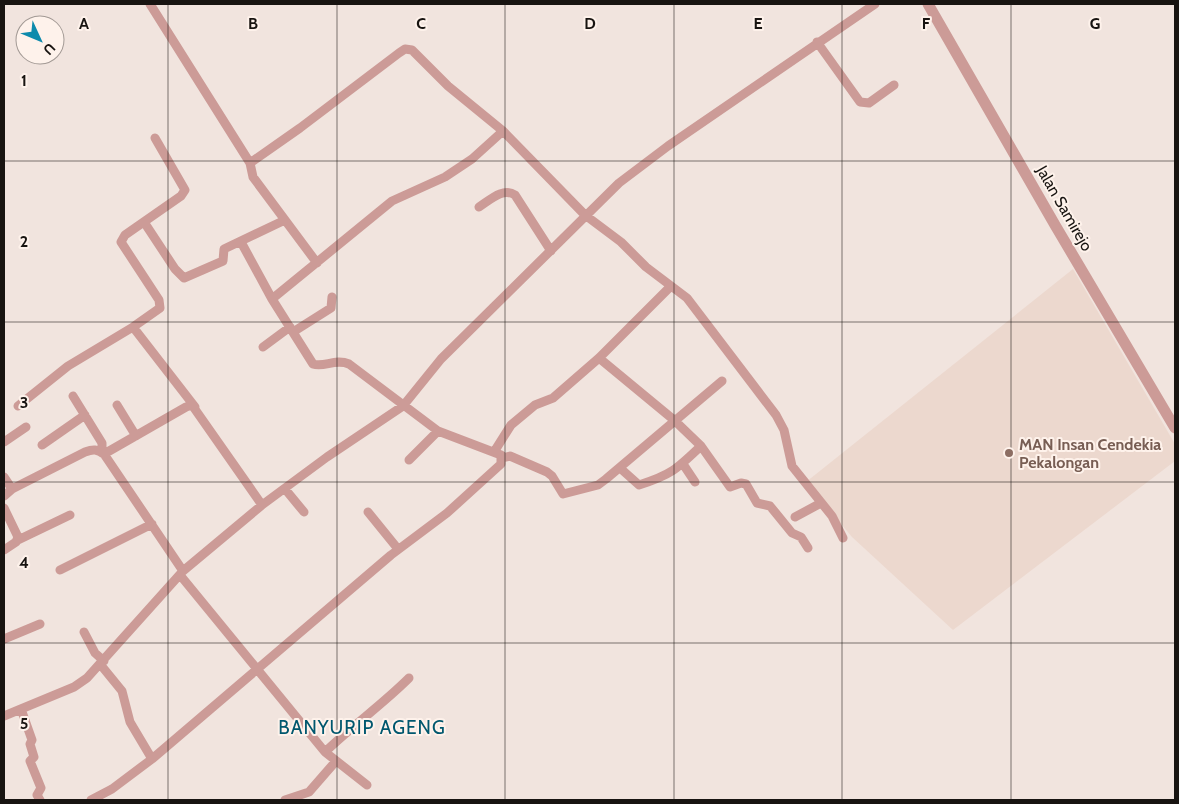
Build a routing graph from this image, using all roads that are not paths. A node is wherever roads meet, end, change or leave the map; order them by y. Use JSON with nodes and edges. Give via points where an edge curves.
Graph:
{"nodes":[{"id":1,"x":150,"y":4,"type":"edge"},
{"id":2,"x":875,"y":4,"type":"edge"},
{"id":3,"x":928,"y":4,"type":"edge"},
{"id":4,"x":818,"y":42,"type":"junction"},
{"id":5,"x":894,"y":85,"type":"dead end"},
{"id":6,"x":503,"y":132,"type":"junction"},
{"id":7,"x":155,"y":138,"type":"dead end"},
{"id":8,"x":250,"y":163,"type":"junction"},
{"id":9,"x":479,"y":206,"type":"dead end"},
{"id":10,"x":586,"y":215,"type":"junction"},
{"id":11,"x":285,"y":220,"type":"junction"},
{"id":12,"x":144,"y":222,"type":"junction"},
{"id":13,"x":241,"y":242,"type":"junction"},
{"id":14,"x":551,"y":251,"type":"junction"},
{"id":15,"x":317,"y":263,"type":"junction"},
{"id":16,"x":671,"y":286,"type":"junction"},
{"id":17,"x":332,"y":297,"type":"dead end"},
{"id":18,"x":272,"y":299,"type":"junction"},
{"id":19,"x":133,"y":327,"type":"junction"},
{"id":20,"x":291,"y":329,"type":"junction"},
{"id":21,"x":263,"y":347,"type":"dead end"},
{"id":22,"x":599,"y":358,"type":"junction"},
{"id":23,"x":722,"y":381,"type":"dead end"},
{"id":24,"x":73,"y":396,"type":"dead end"},
{"id":25,"x":117,"y":405,"type":"dead end"},
{"id":26,"x":18,"y":406,"type":"dead end"},
{"id":27,"x":403,"y":406,"type":"junction"},
{"id":28,"x":194,"y":407,"type":"junction"},
{"id":29,"x":85,"y":415,"type":"junction"},
{"id":30,"x":674,"y":420,"type":"junction"},
{"id":31,"x":26,"y":427,"type":"dead end"},
{"id":32,"x":1175,"y":428,"type":"edge"},
{"id":33,"x":438,"y":431,"type":"junction"},
{"id":34,"x":136,"y":436,"type":"junction"},
{"id":35,"x":4,"y":442,"type":"edge"},
{"id":36,"x":42,"y":445,"type":"dead end"},
{"id":37,"x":701,"y":446,"type":"junction"},
{"id":38,"x":494,"y":452,"type":"junction"},
{"id":39,"x":103,"y":454,"type":"junction"},
{"id":40,"x":502,"y":458,"type":"junction"},
{"id":41,"x":409,"y":460,"type":"dead end"},
{"id":42,"x":683,"y":464,"type":"junction"},
{"id":43,"x":620,"y":468,"type":"junction"},
{"id":44,"x":4,"y":477,"type":"edge"},
{"id":45,"x":695,"y":482,"type":"dead end"},
{"id":46,"x":285,"y":488,"type":"junction"},
{"id":47,"x":12,"y":489,"type":"junction"},
{"id":48,"x":4,"y":496,"type":"edge"},
{"id":49,"x":821,"y":502,"type":"junction"},
{"id":50,"x":262,"y":505,"type":"junction"},
{"id":51,"x":4,"y":508,"type":"edge"},
{"id":52,"x":304,"y":512,"type":"dead end"},
{"id":53,"x":368,"y":512,"type":"dead end"},
{"id":54,"x":70,"y":515,"type":"dead end"},
{"id":55,"x":795,"y":517,"type":"dead end"},
{"id":56,"x":152,"y":524,"type":"junction"},
{"id":57,"x":843,"y":538,"type":"dead end"},
{"id":58,"x":18,"y":540,"type":"junction"},
{"id":59,"x":808,"y":548,"type":"dead end"},
{"id":60,"x":398,"y":549,"type":"junction"},
{"id":61,"x":4,"y":550,"type":"edge"},
{"id":62,"x":60,"y":570,"type":"dead end"},
{"id":63,"x":181,"y":573,"type":"junction"},
{"id":64,"x":40,"y":624,"type":"dead end"},
{"id":65,"x":84,"y":632,"type":"dead end"},
{"id":66,"x":4,"y":639,"type":"edge"},
{"id":67,"x":102,"y":663,"type":"junction"},
{"id":68,"x":258,"y":668,"type":"junction"},
{"id":69,"x":409,"y":678,"type":"dead end"},
{"id":70,"x":21,"y":709,"type":"junction"},
{"id":71,"x":5,"y":712,"type":"edge"},
{"id":72,"x":325,"y":752,"type":"junction"},
{"id":73,"x":152,"y":759,"type":"junction"},
{"id":74,"x":336,"y":761,"type":"junction"},
{"id":75,"x":367,"y":786,"type":"dead end"},
{"id":76,"x":40,"y":800,"type":"edge"},
{"id":77,"x":90,"y":800,"type":"edge"},
{"id":78,"x":285,"y":800,"type":"edge"}],
"edges":[{"from":1,"to":8,"type":"street"},
{"from":2,"to":4,"type":"street"},
{"from":3,"to":32,"type":"street","name":"Jalan Samirejo"},
{"from":4,"to":5,"type":"street","via":[[860,102],[869,103]]},
{"from":4,"to":10,"type":"street","via":[[668,146],[619,183]]},
{"from":6,"to":8,"type":"street","via":[[448,86],[417,53],[405,49]]},
{"from":6,"to":10,"type":"street"},
{"from":6,"to":15,"type":"street","via":[[451,173],[392,201]]},
{"from":7,"to":12,"type":"street","via":[[185,190]]},
{"from":8,"to":11,"type":"street","via":[[253,176]]},
{"from":9,"to":14,"type":"street","via":[[503,192],[511,192]]},
{"from":10,"to":14,"type":"street"},
{"from":10,"to":16,"type":"street"},
{"from":11,"to":13,"type":"street"},
{"from":11,"to":15,"type":"street"},
{"from":12,"to":13,"type":"street","via":[[184,278],[220,262],[224,258],[224,249]]},
{"from":12,"to":19,"type":"street","via":[[125,235],[121,242],[159,300],[160,308]]},
{"from":13,"to":18,"type":"street"},
{"from":14,"to":27,"type":"street","via":[[441,359]]},
{"from":15,"to":18,"type":"street"},
{"from":16,"to":22,"type":"street"},
{"from":16,"to":49,"type":"street","via":[[692,305],[771,409],[784,430],[792,466]]},
{"from":17,"to":20,"type":"street","via":[[331,308]]},
{"from":18,"to":20,"type":"street"},
{"from":19,"to":26,"type":"street","via":[[68,366]]},
{"from":19,"to":28,"type":"street"},
{"from":20,"to":21,"type":"street"},
{"from":20,"to":27,"type":"street","via":[[313,364],[346,362]]},
{"from":22,"to":30,"type":"street"},
{"from":22,"to":38,"type":"street","via":[[550,400],[535,405],[511,425]]},
{"from":23,"to":30,"type":"street"},
{"from":24,"to":29,"type":"street"},
{"from":25,"to":34,"type":"street"},
{"from":27,"to":33,"type":"street"},
{"from":27,"to":46,"type":"street"},
{"from":28,"to":34,"type":"street","via":[[186,407]]},
{"from":28,"to":50,"type":"street"},
{"from":29,"to":36,"type":"street"},
{"from":29,"to":39,"type":"street","via":[[102,443]]},
{"from":30,"to":37,"type":"street"},
{"from":30,"to":43,"type":"street"},
{"from":31,"to":35,"type":"street"},
{"from":33,"to":38,"type":"street"},
{"from":33,"to":41,"type":"street"},
{"from":34,"to":39,"type":"street"},
{"from":37,"to":42,"type":"street"},
{"from":37,"to":59,"type":"street","via":[[728,485],[746,484],[757,503],[770,506]]},
{"from":38,"to":40,"type":"street"},
{"from":39,"to":47,"type":"street","via":[[93,449],[85,452]]},
{"from":39,"to":56,"type":"street"},
{"from":40,"to":43,"type":"street","via":[[510,456],[547,472],[566,494],[598,485]]},
{"from":40,"to":60,"type":"street","via":[[498,468],[447,513]]},
{"from":42,"to":43,"type":"street","via":[[664,477],[639,485]]},
{"from":42,"to":45,"type":"street"},
{"from":44,"to":47,"type":"street"},
{"from":46,"to":50,"type":"street"},
{"from":46,"to":52,"type":"street"},
{"from":47,"to":48,"type":"street"},
{"from":49,"to":55,"type":"street"},
{"from":49,"to":57,"type":"street"},
{"from":50,"to":63,"type":"street"},
{"from":51,"to":58,"type":"street"},
{"from":53,"to":60,"type":"street"},
{"from":54,"to":58,"type":"street"},
{"from":56,"to":62,"type":"street"},
{"from":56,"to":63,"type":"street"},
{"from":58,"to":61,"type":"street"},
{"from":60,"to":68,"type":"street"},
{"from":63,"to":67,"type":"street"},
{"from":63,"to":68,"type":"street"},
{"from":64,"to":66,"type":"street"},
{"from":65,"to":67,"type":"street"},
{"from":67,"to":70,"type":"street","via":[[74,687]]},
{"from":67,"to":73,"type":"street","via":[[122,691],[130,722]]},
{"from":68,"to":72,"type":"street"},
{"from":68,"to":73,"type":"street"},
{"from":69,"to":72,"type":"street"},
{"from":70,"to":71,"type":"street"},
{"from":70,"to":76,"type":"street","via":[[32,740],[34,758],[30,761],[41,788],[37,796]]},
{"from":72,"to":74,"type":"street"},
{"from":73,"to":77,"type":"street","via":[[112,789]]},
{"from":74,"to":75,"type":"street"},
{"from":74,"to":78,"type":"street","via":[[308,792]]}]}
